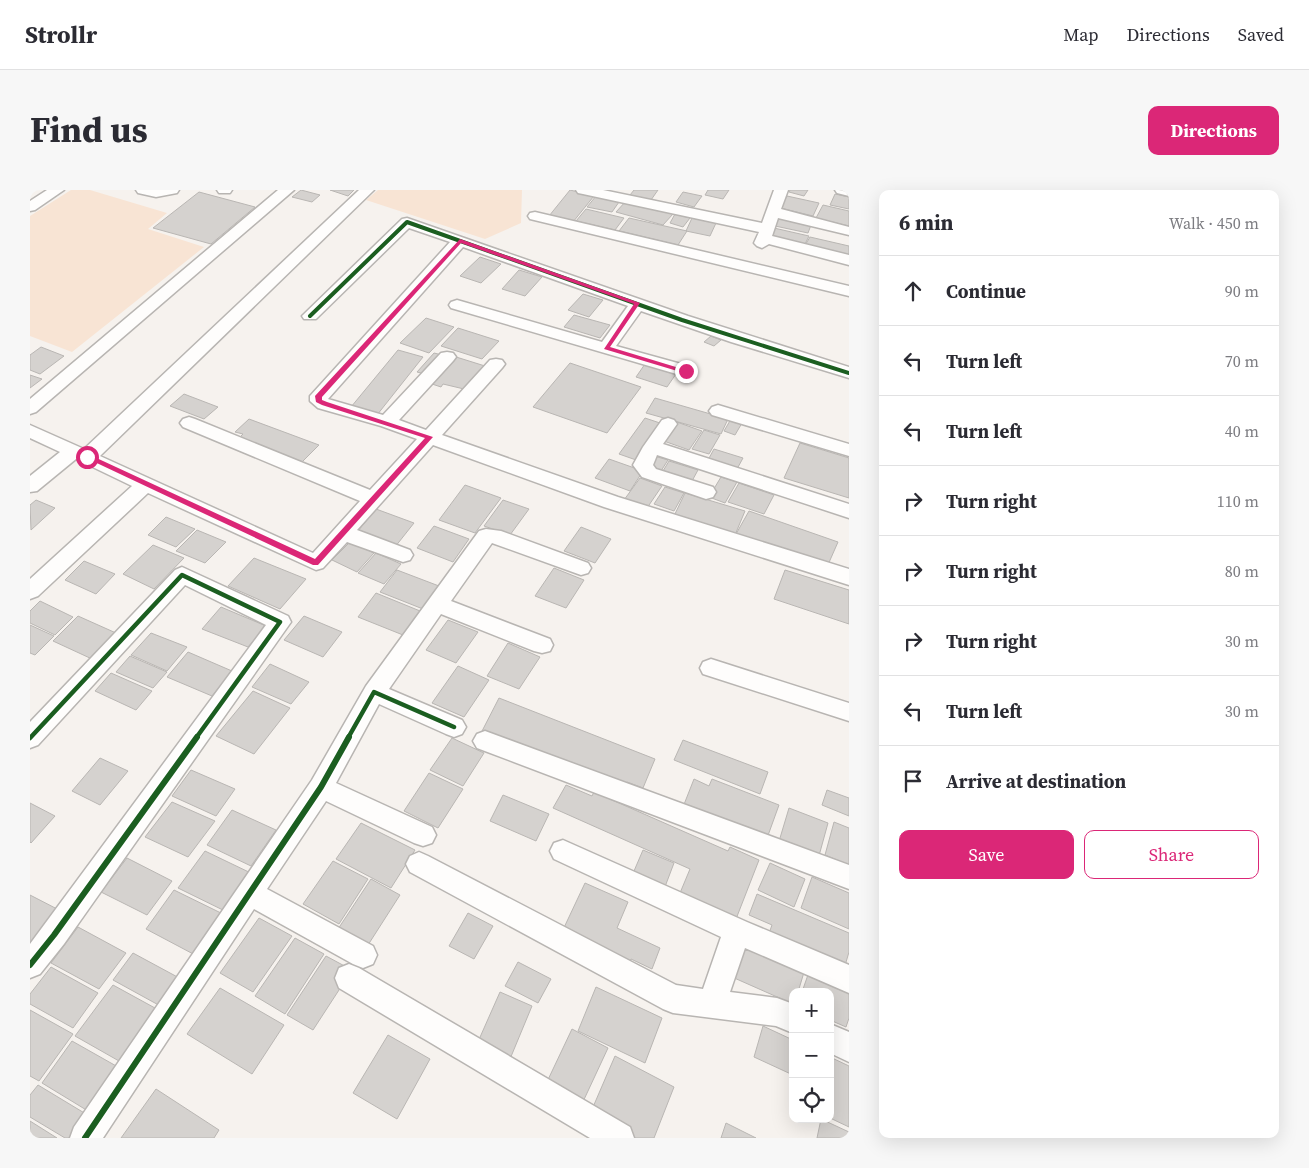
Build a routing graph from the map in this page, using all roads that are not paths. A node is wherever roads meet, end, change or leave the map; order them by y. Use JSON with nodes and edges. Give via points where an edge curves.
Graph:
{"nodes":[{"id":1,"x":57,"y":190,"type":"edge"},
{"id":2,"x":143,"y":190,"type":"edge"},
{"id":3,"x":172,"y":190,"type":"edge"},
{"id":4,"x":287,"y":190,"type":"edge"},
{"id":5,"x":367,"y":190,"type":"edge"},
{"id":6,"x":583,"y":190,"type":"edge"},
{"id":7,"x":779,"y":190,"type":"edge"},
{"id":8,"x":842,"y":190,"type":"edge"},
{"id":9,"x":849,"y":192,"type":"edge"},
{"id":10,"x":30,"y":207,"type":"edge"},
{"id":11,"x":774,"y":212,"type":"junction"},
{"id":12,"x":535,"y":216,"type":"dead end"},
{"id":13,"x":849,"y":231,"type":"edge"},
{"id":14,"x":766,"y":233,"type":"junction"},
{"id":15,"x":460,"y":241,"type":"junction"},
{"id":16,"x":849,"y":260,"type":"edge"},
{"id":17,"x":749,"y":266,"type":"junction"},
{"id":18,"x":849,"y":292,"type":"edge"},
{"id":19,"x":638,"y":304,"type":"junction"},
{"id":20,"x":457,"y":305,"type":"dead end"},
{"id":21,"x":310,"y":316,"type":"dead end"},
{"id":22,"x":606,"y":348,"type":"junction"},
{"id":23,"x":447,"y":357,"type":"dead end"},
{"id":24,"x":496,"y":364,"type":"dead end"},
{"id":25,"x":686,"y":371,"type":"dead end"},
{"id":26,"x":849,"y":373,"type":"edge"},
{"id":27,"x":30,"y":408,"type":"edge"},
{"id":28,"x":718,"y":410,"type":"dead end"},
{"id":29,"x":387,"y":422,"type":"junction"},
{"id":30,"x":189,"y":423,"type":"dead end"},
{"id":31,"x":668,"y":424,"type":"dead end"},
{"id":32,"x":30,"y":431,"type":"edge"},
{"id":33,"x":430,"y":437,"type":"junction"},
{"id":34,"x":652,"y":447,"type":"junction"},
{"id":35,"x":849,"y":450,"type":"edge"},
{"id":36,"x":80,"y":454,"type":"junction"},
{"id":37,"x":146,"y":484,"type":"junction"},
{"id":38,"x":30,"y":486,"type":"edge"},
{"id":39,"x":706,"y":492,"type":"dead end"},
{"id":40,"x":373,"y":499,"type":"junction"},
{"id":41,"x":849,"y":511,"type":"edge"},
{"id":42,"x":343,"y":533,"type":"junction"},
{"id":43,"x":402,"y":555,"type":"dead end"},
{"id":44,"x":580,"y":568,"type":"dead end"},
{"id":45,"x":849,"y":577,"type":"edge"},
{"id":46,"x":30,"y":591,"type":"edge"},
{"id":47,"x":437,"y":604,"type":"junction"},
{"id":48,"x":542,"y":645,"type":"dead end"},
{"id":49,"x":711,"y":668,"type":"dead end"},
{"id":50,"x":374,"y":692,"type":"junction"},
{"id":51,"x":849,"y":712,"type":"edge"},
{"id":52,"x":454,"y":727,"type":"dead end"},
{"id":53,"x":30,"y":738,"type":"edge"},
{"id":54,"x":485,"y":741,"type":"dead end"},
{"id":55,"x":321,"y":787,"type":"junction"},
{"id":56,"x":423,"y":835,"type":"dead end"},
{"id":57,"x":563,"y":851,"type":"dead end"},
{"id":58,"x":419,"y":864,"type":"dead end"},
{"id":59,"x":849,"y":878,"type":"edge"},
{"id":60,"x":250,"y":893,"type":"junction"},
{"id":61,"x":737,"y":931,"type":"junction"},
{"id":62,"x":30,"y":965,"type":"edge"},
{"id":63,"x":849,"y":979,"type":"edge"},
{"id":64,"x":712,"y":1003,"type":"junction"},
{"id":65,"x":789,"y":1017,"type":"edge"},
{"id":66,"x":834,"y":1040,"type":"edge"},
{"id":67,"x":849,"y":1047,"type":"edge"},
{"id":68,"x":85,"y":1138,"type":"edge"},
{"id":69,"x":619,"y":1138,"type":"edge"}],
"edges":[{"from":1,"to":10,"type":"street"},
{"from":2,"to":3,"type":"street","via":[[156,193]]},
{"from":4,"to":27,"type":"street"},
{"from":5,"to":36,"type":"street"},
{"from":6,"to":14,"type":"street"},
{"from":7,"to":11,"type":"street"},
{"from":8,"to":9,"type":"street"},
{"from":11,"to":13,"type":"street"},
{"from":11,"to":14,"type":"street"},
{"from":12,"to":17,"type":"street"},
{"from":14,"to":16,"type":"street"},
{"from":14,"to":17,"type":"street"},
{"from":15,"to":19,"type":"street"},
{"from":15,"to":21,"type":"street","via":[[407,222]]},
{"from":15,"to":29,"type":"street","via":[[319,396],[319,401],[324,404]]},
{"from":17,"to":18,"type":"street"},
{"from":19,"to":22,"type":"street"},
{"from":19,"to":26,"type":"street"},
{"from":20,"to":22,"type":"street"},
{"from":22,"to":25,"type":"street"},
{"from":23,"to":29,"type":"street"},
{"from":24,"to":33,"type":"street"},
{"from":28,"to":35,"type":"street"},
{"from":29,"to":33,"type":"street"},
{"from":30,"to":40,"type":"street"},
{"from":31,"to":34,"type":"street"},
{"from":32,"to":36,"type":"street"},
{"from":33,"to":40,"type":"street"},
{"from":33,"to":45,"type":"street","via":[[611,502]]},
{"from":34,"to":39,"type":"street","via":[[643,465],[649,473]]},
{"from":34,"to":41,"type":"street"},
{"from":36,"to":37,"type":"street"},
{"from":36,"to":38,"type":"street"},
{"from":37,"to":42,"type":"street","via":[[316,563]]},
{"from":37,"to":46,"type":"street"},
{"from":40,"to":42,"type":"street"},
{"from":42,"to":43,"type":"street"},
{"from":44,"to":47,"type":"street","via":[[494,536],[486,536]]},
{"from":47,"to":48,"type":"street"},
{"from":47,"to":50,"type":"street"},
{"from":49,"to":51,"type":"street"},
{"from":50,"to":52,"type":"street"},
{"from":50,"to":55,"type":"street"},
{"from":53,"to":62,"type":"street","via":[[182,574],[280,622]]},
{"from":54,"to":59,"type":"street"},
{"from":55,"to":56,"type":"street"},
{"from":55,"to":60,"type":"street"},
{"from":57,"to":61,"type":"street"},
{"from":58,"to":64,"type":"street","via":[[672,999]]},
{"from":60,"to":68,"type":"street"},
{"from":60,"to":69,"type":"street","via":[[356,967]]},
{"from":61,"to":63,"type":"street"},
{"from":61,"to":64,"type":"street"},
{"from":64,"to":65,"type":"street","via":[[777,1012]]},
{"from":66,"to":67,"type":"street"}]}
